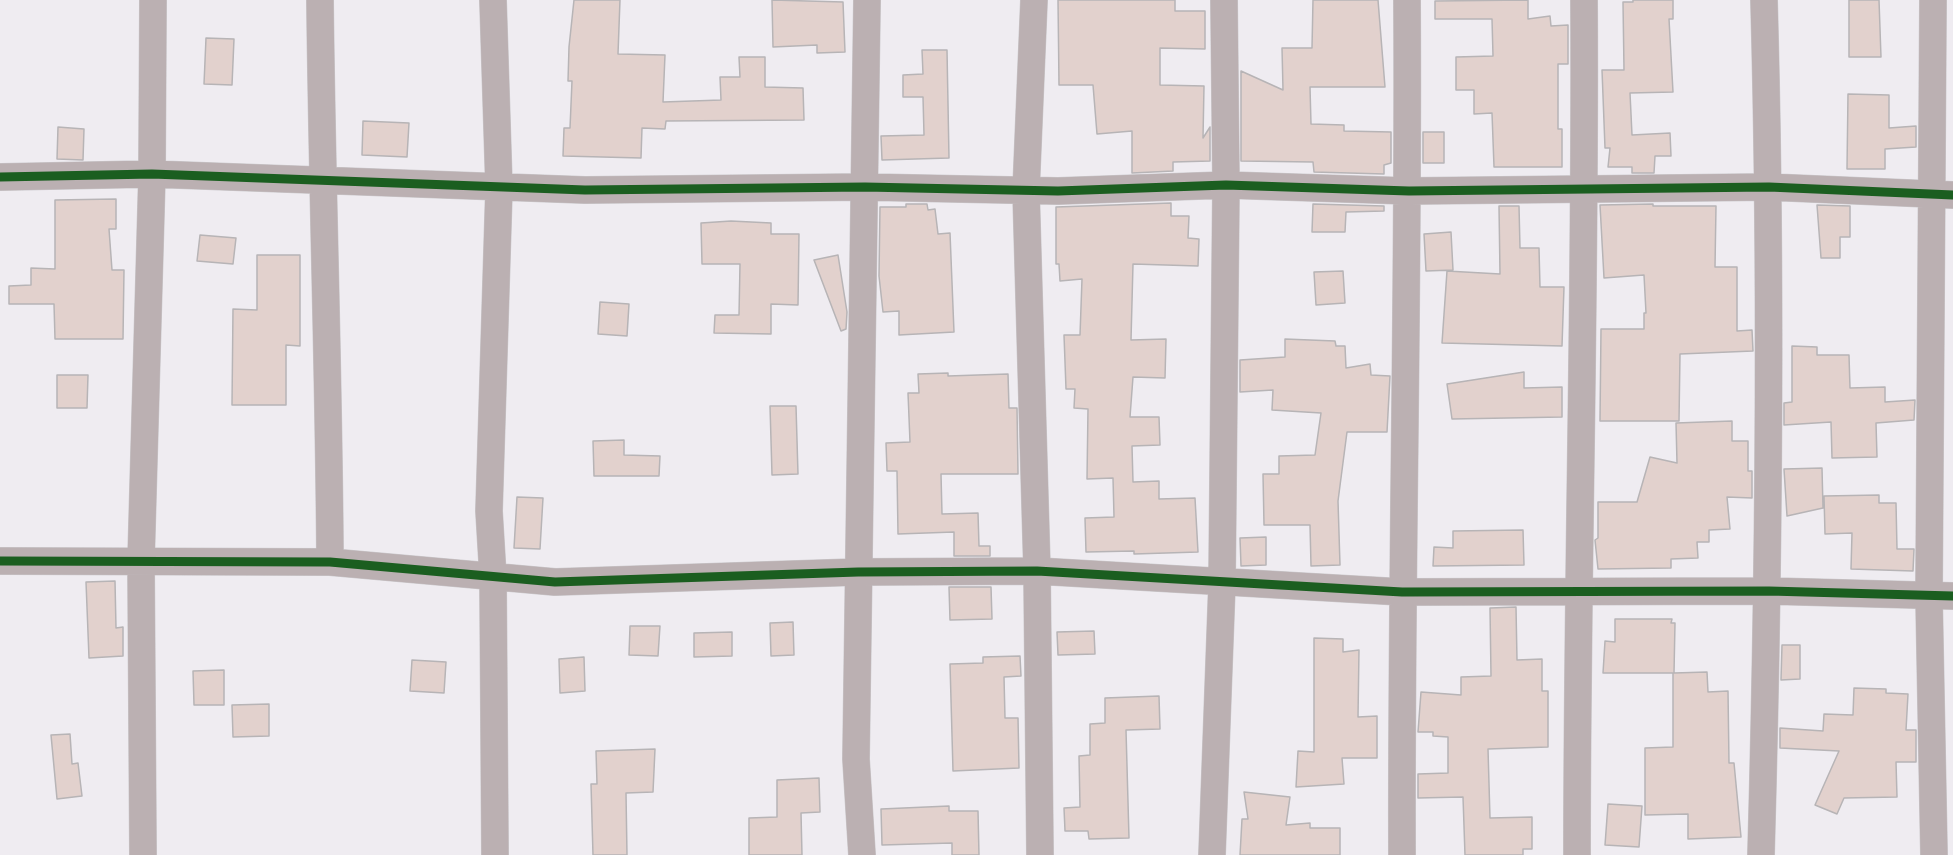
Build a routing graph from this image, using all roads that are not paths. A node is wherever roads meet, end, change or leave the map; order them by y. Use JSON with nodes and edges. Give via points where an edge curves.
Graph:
{"nodes":[{"id":1,"x":153,"y":0,"type":"edge"},
{"id":2,"x":320,"y":0,"type":"edge"},
{"id":3,"x":493,"y":0,"type":"edge"},
{"id":4,"x":867,"y":0,"type":"edge"},
{"id":5,"x":1034,"y":0,"type":"edge"},
{"id":6,"x":1224,"y":0,"type":"edge"},
{"id":7,"x":1407,"y":0,"type":"edge"},
{"id":8,"x":1584,"y":0,"type":"edge"},
{"id":9,"x":1764,"y":0,"type":"edge"},
{"id":10,"x":1933,"y":0,"type":"edge"},
{"id":11,"x":152,"y":174,"type":"junction"},
{"id":12,"x":0,"y":177,"type":"edge"},
{"id":13,"x":322,"y":181,"type":"junction"},
{"id":14,"x":1226,"y":185,"type":"junction"},
{"id":15,"x":499,"y":188,"type":"junction"},
{"id":16,"x":866,"y":188,"type":"junction"},
{"id":17,"x":1769,"y":188,"type":"junction"},
{"id":18,"x":1585,"y":190,"type":"junction"},
{"id":19,"x":1026,"y":191,"type":"junction"},
{"id":20,"x":1408,"y":191,"type":"junction"},
{"id":21,"x":1943,"y":195,"type":"edge"},
{"id":22,"x":0,"y":561,"type":"edge"},
{"id":23,"x":141,"y":561,"type":"junction"},
{"id":24,"x":330,"y":562,"type":"junction"},
{"id":25,"x":1037,"y":571,"type":"junction"},
{"id":26,"x":858,"y":572,"type":"junction"},
{"id":27,"x":493,"y":577,"type":"junction"},
{"id":28,"x":1222,"y":583,"type":"junction"},
{"id":29,"x":1577,"y":591,"type":"junction"},
{"id":30,"x":1769,"y":591,"type":"junction"},
{"id":31,"x":1401,"y":592,"type":"junction"},
{"id":32,"x":1941,"y":597,"type":"edge"},
{"id":33,"x":143,"y":855,"type":"edge"},
{"id":34,"x":495,"y":855,"type":"edge"},
{"id":35,"x":862,"y":855,"type":"edge"},
{"id":36,"x":1040,"y":855,"type":"edge"},
{"id":37,"x":1212,"y":855,"type":"edge"},
{"id":38,"x":1402,"y":855,"type":"edge"},
{"id":39,"x":1577,"y":855,"type":"edge"},
{"id":40,"x":1761,"y":855,"type":"edge"},
{"id":41,"x":1934,"y":855,"type":"edge"}],
"edges":[{"from":1,"to":11,"type":"street"},
{"from":2,"to":13,"type":"street"},
{"from":3,"to":15,"type":"street"},
{"from":4,"to":16,"type":"street"},
{"from":5,"to":19,"type":"street"},
{"from":6,"to":14,"type":"street"},
{"from":7,"to":20,"type":"street"},
{"from":8,"to":18,"type":"street"},
{"from":9,"to":17,"type":"street"},
{"from":10,"to":21,"type":"street"},
{"from":11,"to":12,"type":"street"},
{"from":11,"to":13,"type":"street"},
{"from":11,"to":23,"type":"street"},
{"from":13,"to":15,"type":"street"},
{"from":13,"to":24,"type":"street","via":[[329,339]]},
{"from":14,"to":19,"type":"street"},
{"from":14,"to":20,"type":"street"},
{"from":14,"to":28,"type":"street"},
{"from":15,"to":16,"type":"street"},
{"from":15,"to":27,"type":"street","via":[[489,511]]},
{"from":16,"to":19,"type":"street"},
{"from":16,"to":26,"type":"street"},
{"from":17,"to":18,"type":"street"},
{"from":17,"to":21,"type":"street"},
{"from":17,"to":30,"type":"street"},
{"from":18,"to":20,"type":"street"},
{"from":18,"to":29,"type":"street"},
{"from":19,"to":25,"type":"street"},
{"from":20,"to":31,"type":"street"},
{"from":21,"to":32,"type":"street"},
{"from":22,"to":23,"type":"street"},
{"from":23,"to":24,"type":"street"},
{"from":23,"to":33,"type":"street"},
{"from":24,"to":27,"type":"street"},
{"from":25,"to":26,"type":"street"},
{"from":25,"to":28,"type":"street"},
{"from":25,"to":36,"type":"street"},
{"from":26,"to":27,"type":"street","via":[[555,582]]},
{"from":26,"to":35,"type":"street","via":[[856,759]]},
{"from":27,"to":34,"type":"street"},
{"from":28,"to":31,"type":"street"},
{"from":28,"to":37,"type":"street"},
{"from":29,"to":30,"type":"street"},
{"from":29,"to":31,"type":"street"},
{"from":29,"to":39,"type":"street"},
{"from":30,"to":32,"type":"street"},
{"from":30,"to":40,"type":"street"},
{"from":31,"to":38,"type":"street"},
{"from":32,"to":41,"type":"street"}]}
